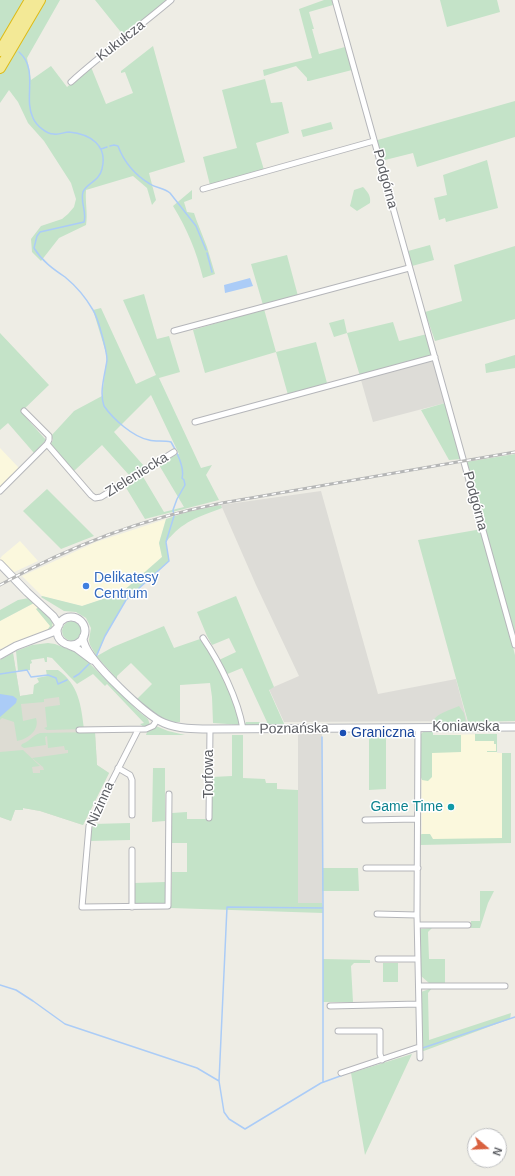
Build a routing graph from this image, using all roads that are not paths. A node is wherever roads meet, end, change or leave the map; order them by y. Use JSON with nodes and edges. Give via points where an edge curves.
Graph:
{"nodes":[{"id":1,"x":30,"y":0,"type":"edge"},
{"id":2,"x":40,"y":0,"type":"edge"},
{"id":3,"x":171,"y":0,"type":"edge"},
{"id":4,"x":335,"y":0,"type":"edge"},
{"id":5,"x":0,"y":51,"type":"edge"},
{"id":6,"x":0,"y":68,"type":"edge"},
{"id":7,"x":71,"y":82,"type":"dead end"},
{"id":8,"x":374,"y":141,"type":"junction"},
{"id":9,"x":203,"y":189,"type":"dead end"},
{"id":10,"x":409,"y":268,"type":"junction"},
{"id":11,"x":174,"y":331,"type":"dead end"},
{"id":12,"x":435,"y":357,"type":"junction"},
{"id":13,"x":24,"y":411,"type":"dead end"},
{"id":14,"x":195,"y":422,"type":"dead end"},
{"id":15,"x":47,"y":444,"type":"junction"},
{"id":16,"x":174,"y":452,"type":"dead end"},
{"id":17,"x":0,"y":491,"type":"edge"},
{"id":18,"x":0,"y":564,"type":"edge"},
{"id":19,"x":42,"y":605,"type":"junction"},
{"id":20,"x":69,"y":618,"type":"junction"},
{"id":21,"x":58,"y":626,"type":"junction"},
{"id":22,"x":83,"y":637,"type":"junction"},
{"id":23,"x":203,"y":638,"type":"dead end"},
{"id":24,"x":26,"y":642,"type":"junction"},
{"id":25,"x":64,"y":642,"type":"junction"},
{"id":26,"x":515,"y":645,"type":"edge"},
{"id":27,"x":0,"y":655,"type":"edge"},
{"id":28,"x":98,"y":665,"type":"junction"},
{"id":29,"x":157,"y":720,"type":"junction"},
{"id":30,"x":515,"y":727,"type":"edge"},
{"id":31,"x":418,"y":728,"type":"junction"},
{"id":32,"x":210,"y":729,"type":"junction"},
{"id":33,"x":243,"y":729,"type":"junction"},
{"id":34,"x":78,"y":730,"type":"dead end"},
{"id":35,"x":138,"y":730,"type":"junction"},
{"id":36,"x":118,"y":768,"type":"junction"},
{"id":37,"x":169,"y":794,"type":"dead end"},
{"id":38,"x":132,"y":815,"type":"dead end"},
{"id":39,"x":209,"y":818,"type":"dead end"},
{"id":40,"x":417,"y":819,"type":"junction"},
{"id":41,"x":365,"y":820,"type":"dead end"},
{"id":42,"x":132,"y":850,"type":"dead end"},
{"id":43,"x":366,"y":868,"type":"dead end"},
{"id":44,"x":418,"y":868,"type":"junction"},
{"id":45,"x":132,"y":907,"type":"junction"},
{"id":46,"x":377,"y":914,"type":"dead end"},
{"id":47,"x":417,"y":915,"type":"junction"},
{"id":48,"x":418,"y":925,"type":"junction"},
{"id":49,"x":468,"y":925,"type":"dead end"},
{"id":50,"x":378,"y":959,"type":"dead end"},
{"id":51,"x":418,"y":959,"type":"junction"},
{"id":52,"x":419,"y":986,"type":"junction"},
{"id":53,"x":505,"y":986,"type":"dead end"},
{"id":54,"x":419,"y":1004,"type":"junction"},
{"id":55,"x":330,"y":1006,"type":"dead end"},
{"id":56,"x":338,"y":1031,"type":"dead end"},
{"id":57,"x":419,"y":1047,"type":"junction"},
{"id":58,"x":420,"y":1058,"type":"dead end"},
{"id":59,"x":382,"y":1060,"type":"junction"},
{"id":60,"x":341,"y":1074,"type":"dead end"}],
"edges":[{"from":1,"to":5,"type":"highway"},
{"from":2,"to":6,"type":"highway"},
{"from":3,"to":7,"type":"street","name":"Kukułcza"},
{"from":4,"to":8,"type":"street","name":"Podgórna"},
{"from":8,"to":9,"type":"street"},
{"from":8,"to":10,"type":"street","name":"Podgórna"},
{"from":10,"to":11,"type":"street"},
{"from":10,"to":12,"type":"street","name":"Podgórna"},
{"from":12,"to":14,"type":"street"},
{"from":12,"to":26,"type":"street","name":"Podgórna"},
{"from":13,"to":15,"type":"street","via":[[49,436]]},
{"from":15,"to":16,"type":"street","name":"Zieleniecka","via":[[91,496],[96,498]]},
{"from":15,"to":17,"type":"street"},
{"from":18,"to":19,"type":"main road"},
{"from":19,"to":20,"type":"main road"},
{"from":19,"to":21,"type":"main road","via":[[53,616]]},
{"from":20,"to":21,"type":"main road"},
{"from":20,"to":22,"type":"main road","via":[[76,618],[82,624]]},
{"from":21,"to":24,"type":"main road","name":"Poznańska","via":[[53,632]]},
{"from":21,"to":25,"type":"main road","via":[[57,634]]},
{"from":22,"to":25,"type":"main road","via":[[76,644]]},
{"from":22,"to":28,"type":"main road","name":"Poznańska","via":[[87,650]]},
{"from":23,"to":33,"type":"street","name":"Poznańska","via":[[215,655],[240,713]]},
{"from":24,"to":25,"type":"main road","name":"Poznańska","via":[[49,639]]},
{"from":24,"to":27,"type":"main road","name":"Poznańska"},
{"from":25,"to":28,"type":"main road","name":"Poznańska"},
{"from":28,"to":29,"type":"main road","name":"Poznańska","via":[[139,706]]},
{"from":29,"to":32,"type":"main road","name":"Poznańska","via":[[179,728]]},
{"from":29,"to":35,"type":"street","via":[[151,728]]},
{"from":30,"to":31,"type":"main road","name":"Koniawska"},
{"from":31,"to":33,"type":"main road","name":"Poznańska"},
{"from":31,"to":40,"type":"street"},
{"from":32,"to":33,"type":"main road","name":"Poznańska"},
{"from":32,"to":39,"type":"street","name":"Torfowa"},
{"from":34,"to":35,"type":"street"},
{"from":35,"to":36,"type":"street","name":"Nizinna"},
{"from":36,"to":38,"type":"street","via":[[130,775],[132,780]]},
{"from":36,"to":45,"type":"street","name":"Nizinna","via":[[89,826],[82,908]]},
{"from":37,"to":45,"type":"street","via":[[168,906]]},
{"from":40,"to":41,"type":"street"},
{"from":40,"to":44,"type":"street"},
{"from":42,"to":45,"type":"street"},
{"from":43,"to":44,"type":"street"},
{"from":44,"to":47,"type":"street"},
{"from":46,"to":47,"type":"street"},
{"from":47,"to":48,"type":"street"},
{"from":48,"to":49,"type":"street"},
{"from":48,"to":51,"type":"street"},
{"from":50,"to":51,"type":"street"},
{"from":51,"to":52,"type":"street"},
{"from":52,"to":53,"type":"street"},
{"from":52,"to":54,"type":"street"},
{"from":54,"to":55,"type":"street"},
{"from":54,"to":57,"type":"street"},
{"from":56,"to":59,"type":"street","via":[[380,1031]]},
{"from":57,"to":58,"type":"street"},
{"from":57,"to":59,"type":"street"},
{"from":59,"to":60,"type":"street"}]}
